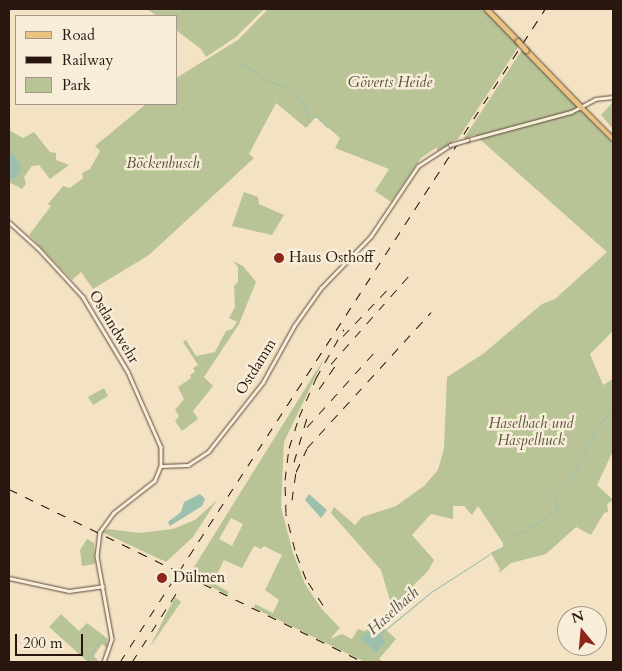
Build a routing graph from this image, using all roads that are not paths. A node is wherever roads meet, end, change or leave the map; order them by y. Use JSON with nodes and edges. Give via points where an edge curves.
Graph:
{"nodes":[{"id":1,"x":486,"y":9,"type":"edge"},
{"id":2,"x":613,"y":97,"type":"edge"},
{"id":3,"x":581,"y":107,"type":"junction"},
{"id":4,"x":613,"y":139,"type":"edge"},
{"id":5,"x":9,"y":222,"type":"edge"},
{"id":6,"x":161,"y":466,"type":"junction"},
{"id":7,"x":9,"y":578,"type":"edge"},
{"id":8,"x":103,"y":586,"type":"junction"},
{"id":9,"x":104,"y":662,"type":"edge"}],
"edges":[{"from":1,"to":3,"type":"highway","bridge":true},
{"from":2,"to":3,"type":"street","via":[[595,99]]},
{"from":3,"to":4,"type":"main road"},
{"from":3,"to":6,"type":"street","name":"Ostdamm","bridge":true,"via":[[450,145],[418,166],[371,236],[320,288],[300,315],[263,382],[208,452],[188,464]]},
{"from":5,"to":6,"type":"street","name":"Ostlandwehr","via":[[38,248],[88,303],[143,404],[161,447]]},
{"from":6,"to":8,"type":"street","via":[[150,488],[114,512],[104,525],[97,550]]},
{"from":7,"to":8,"type":"street","via":[[68,591]]},
{"from":8,"to":9,"type":"street","via":[[112,639]]}]}
